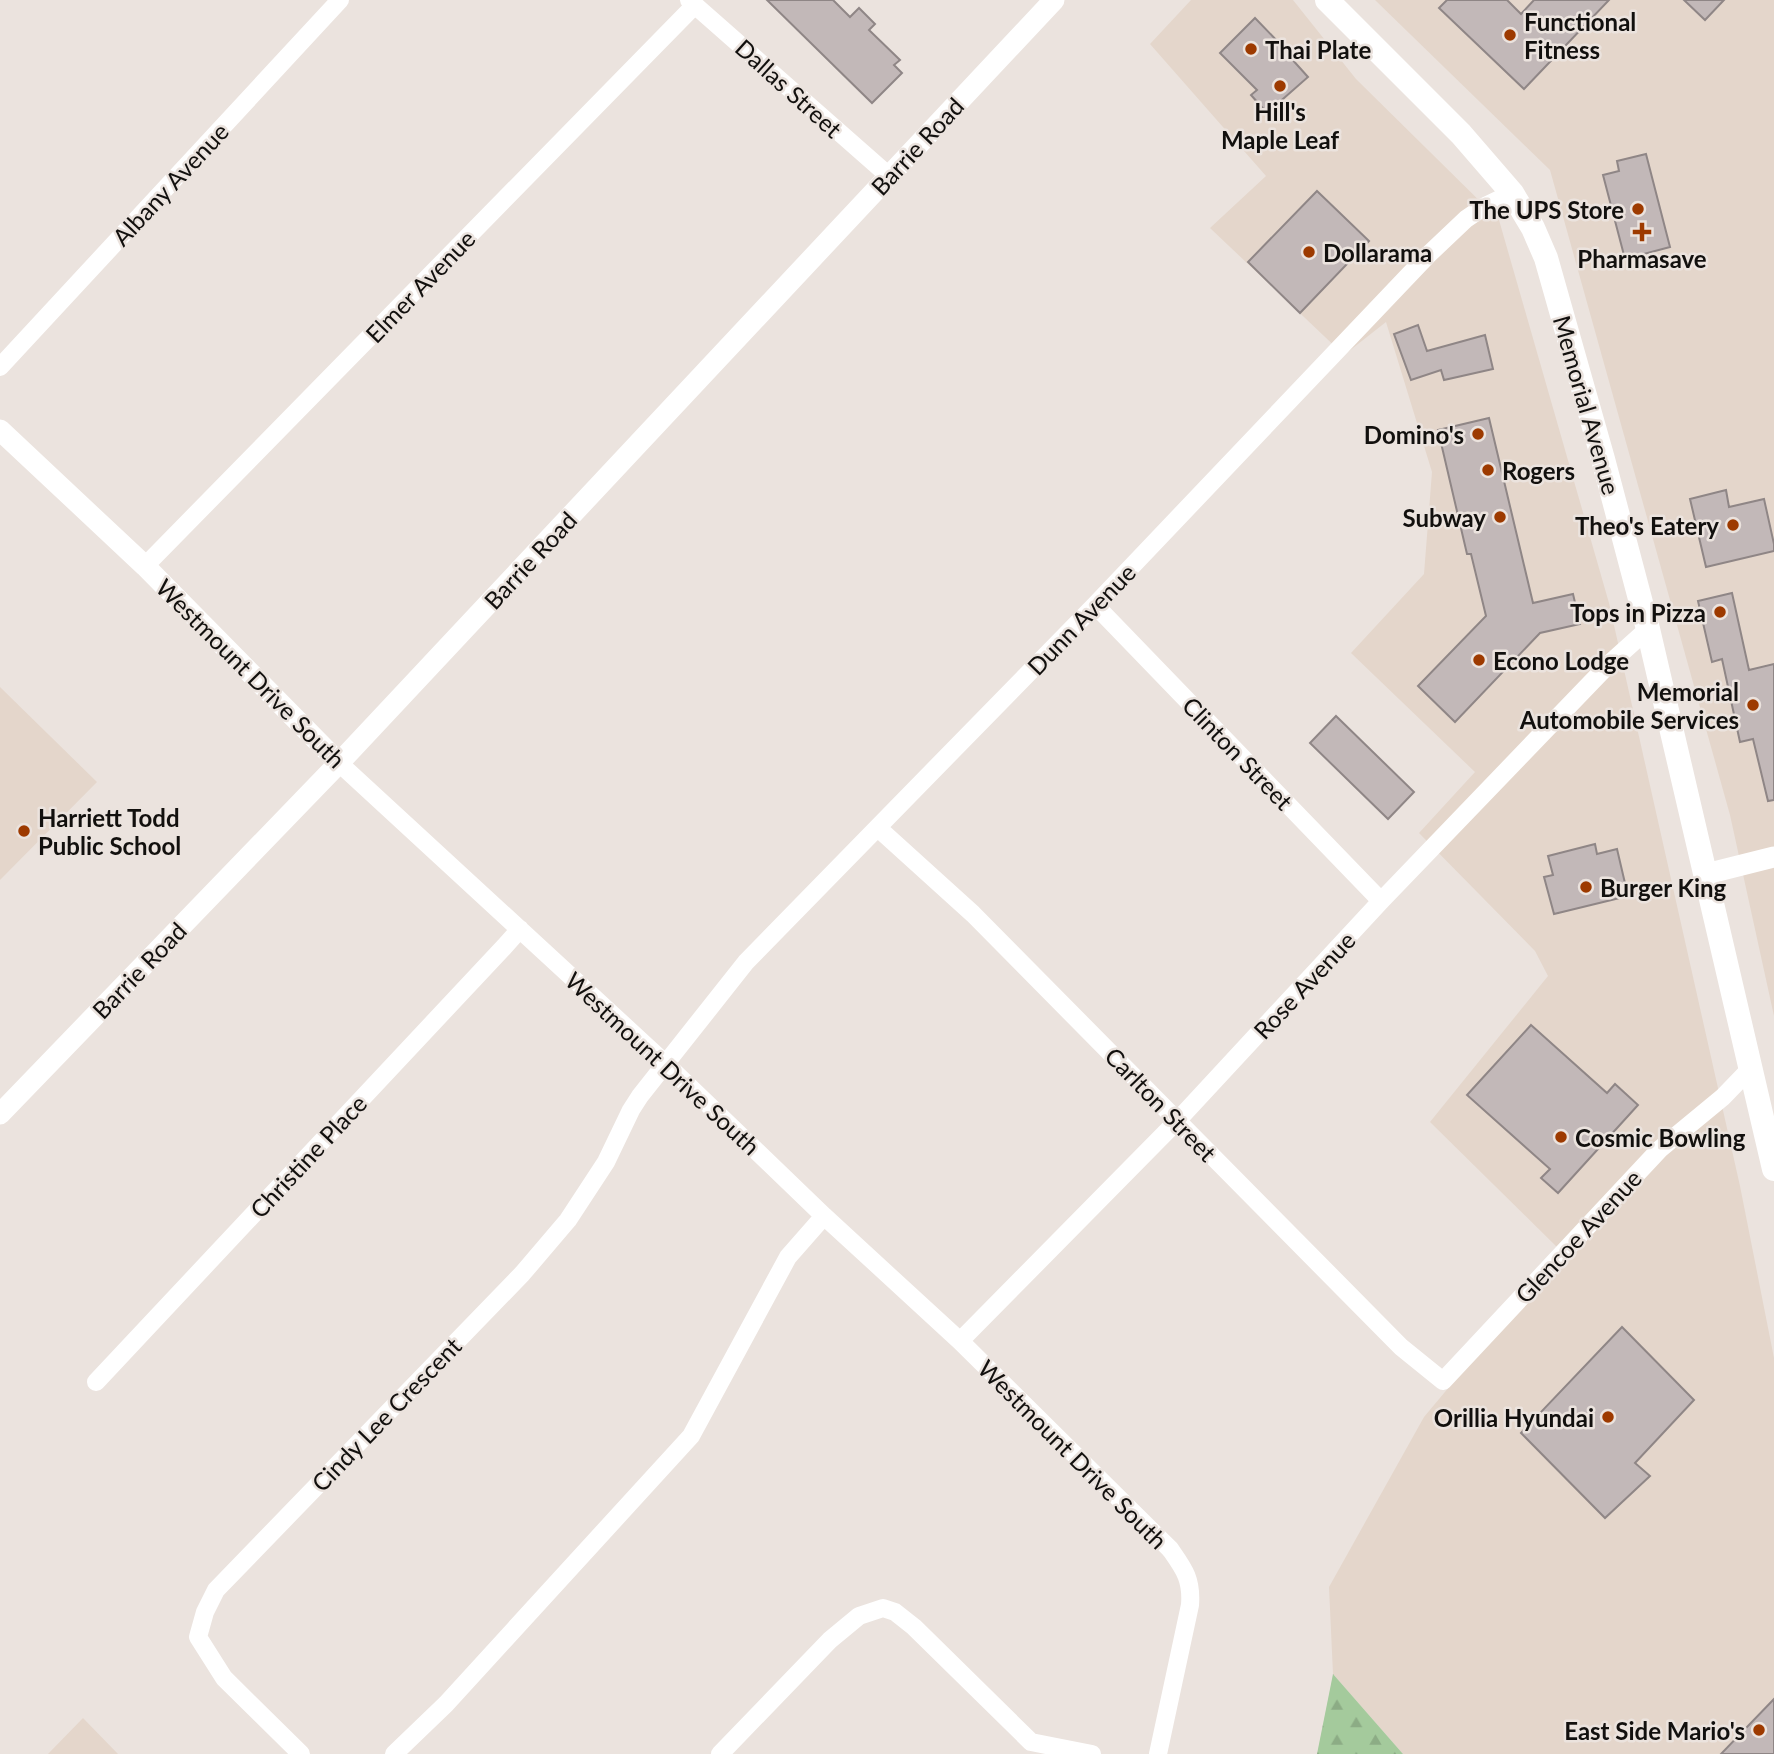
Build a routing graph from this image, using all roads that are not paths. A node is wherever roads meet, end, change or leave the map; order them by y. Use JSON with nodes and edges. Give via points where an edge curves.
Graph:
{"nodes":[{"id":1,"x":340,"y":0,"type":"edge"},
{"id":2,"x":1054,"y":0,"type":"edge"},
{"id":3,"x":1327,"y":0,"type":"edge"},
{"id":4,"x":692,"y":3,"type":"edge"},
{"id":5,"x":889,"y":176,"type":"junction"},
{"id":6,"x":1512,"y":193,"type":"junction"},
{"id":7,"x":0,"y":368,"type":"edge"},
{"id":8,"x":0,"y":430,"type":"edge"},
{"id":9,"x":145,"y":566,"type":"junction"},
{"id":10,"x":1095,"y":605,"type":"junction"},
{"id":11,"x":1648,"y":629,"type":"junction"},
{"id":12,"x":339,"y":763,"type":"junction"},
{"id":13,"x":878,"y":828,"type":"junction"},
{"id":14,"x":1774,"y":857,"type":"edge"},
{"id":15,"x":1706,"y":874,"type":"junction"},
{"id":16,"x":1381,"y":901,"type":"junction"},
{"id":17,"x":520,"y":929,"type":"junction"},
{"id":18,"x":666,"y":1064,"type":"junction"},
{"id":19,"x":1750,"y":1069,"type":"junction"},
{"id":20,"x":0,"y":1114,"type":"edge"},
{"id":21,"x":1178,"y":1121,"type":"junction"},
{"id":22,"x":1774,"y":1170,"type":"edge"},
{"id":23,"x":824,"y":1216,"type":"junction"},
{"id":24,"x":960,"y":1341,"type":"junction"},
{"id":25,"x":1443,"y":1381,"type":"joint"},
{"id":26,"x":96,"y":1382,"type":"dead end"},
{"id":27,"x":1026,"y":1748,"type":"edge"},
{"id":28,"x":301,"y":1754,"type":"edge"},
{"id":29,"x":394,"y":1754,"type":"edge"},
{"id":30,"x":720,"y":1754,"type":"edge"},
{"id":31,"x":1092,"y":1754,"type":"edge"},
{"id":32,"x":1158,"y":1754,"type":"edge"}],
"edges":[{"from":1,"to":7,"type":"street","name":"Albany Avenue"},
{"from":2,"to":5,"type":"street","name":"Barrie Road"},
{"from":3,"to":6,"type":"main road","name":"Memorial Avenue","via":[[1461,134]]},
{"from":4,"to":5,"type":"street","name":"Dallas Street"},
{"from":4,"to":9,"type":"street","name":"Elmer Avenue"},
{"from":5,"to":12,"type":"street","name":"Barrie Road"},
{"from":6,"to":10,"type":"street","name":"Dunn Avenue","via":[[1466,219],[1428,255]]},
{"from":6,"to":11,"type":"main road","name":"Memorial Avenue","via":[[1546,258]]},
{"from":8,"to":9,"type":"street","name":"Westmount Drive South"},
{"from":9,"to":12,"type":"street","name":"Westmount Drive South"},
{"from":10,"to":13,"type":"street","name":"Dunn Avenue"},
{"from":10,"to":16,"type":"street","name":"Clinton Street"},
{"from":11,"to":15,"type":"main road","name":"Memorial Avenue"},
{"from":11,"to":16,"type":"street","name":"Rose Avenue"},
{"from":12,"to":17,"type":"street","name":"Westmount Drive South"},
{"from":12,"to":20,"type":"street","name":"Barrie Road"},
{"from":13,"to":18,"type":"street","name":"Dunn Avenue","via":[[746,962]]},
{"from":13,"to":21,"type":"street","name":"Carlton Street","via":[[973,914]]},
{"from":14,"to":15,"type":"street"},
{"from":15,"to":19,"type":"main road","name":"Memorial Avenue"},
{"from":16,"to":21,"type":"street","name":"Rose Avenue"},
{"from":17,"to":18,"type":"street","name":"Westmount Drive South"},
{"from":17,"to":26,"type":"street","name":"Christine Place"},
{"from":18,"to":23,"type":"street","name":"Westmount Drive South"},
{"from":18,"to":28,"type":"street","name":"Cindy Lee Crescent","via":[[631,1110],[606,1162],[568,1220],[522,1274],[216,1590],[198,1637],[224,1678]]},
{"from":19,"to":22,"type":"main road","name":"Memorial Avenue"},
{"from":19,"to":25,"type":"street","name":"Glencoe Avenue","via":[[1660,1149]]},
{"from":21,"to":24,"type":"street","name":"Rose Avenue"},
{"from":21,"to":25,"type":"street","name":"Carlton Street","via":[[1401,1347]]},
{"from":23,"to":24,"type":"street","name":"Westmount Drive South"},
{"from":23,"to":29,"type":"street","via":[[788,1258],[691,1436],[446,1704]]},
{"from":24,"to":32,"type":"street","name":"Westmount Drive South","via":[[1159,1537],[1182,1566],[1190,1583],[1189,1605]]},
{"from":27,"to":30,"type":"street","via":[[914,1628],[883,1608],[859,1616],[830,1640]]},
{"from":27,"to":31,"type":"street"}]}
